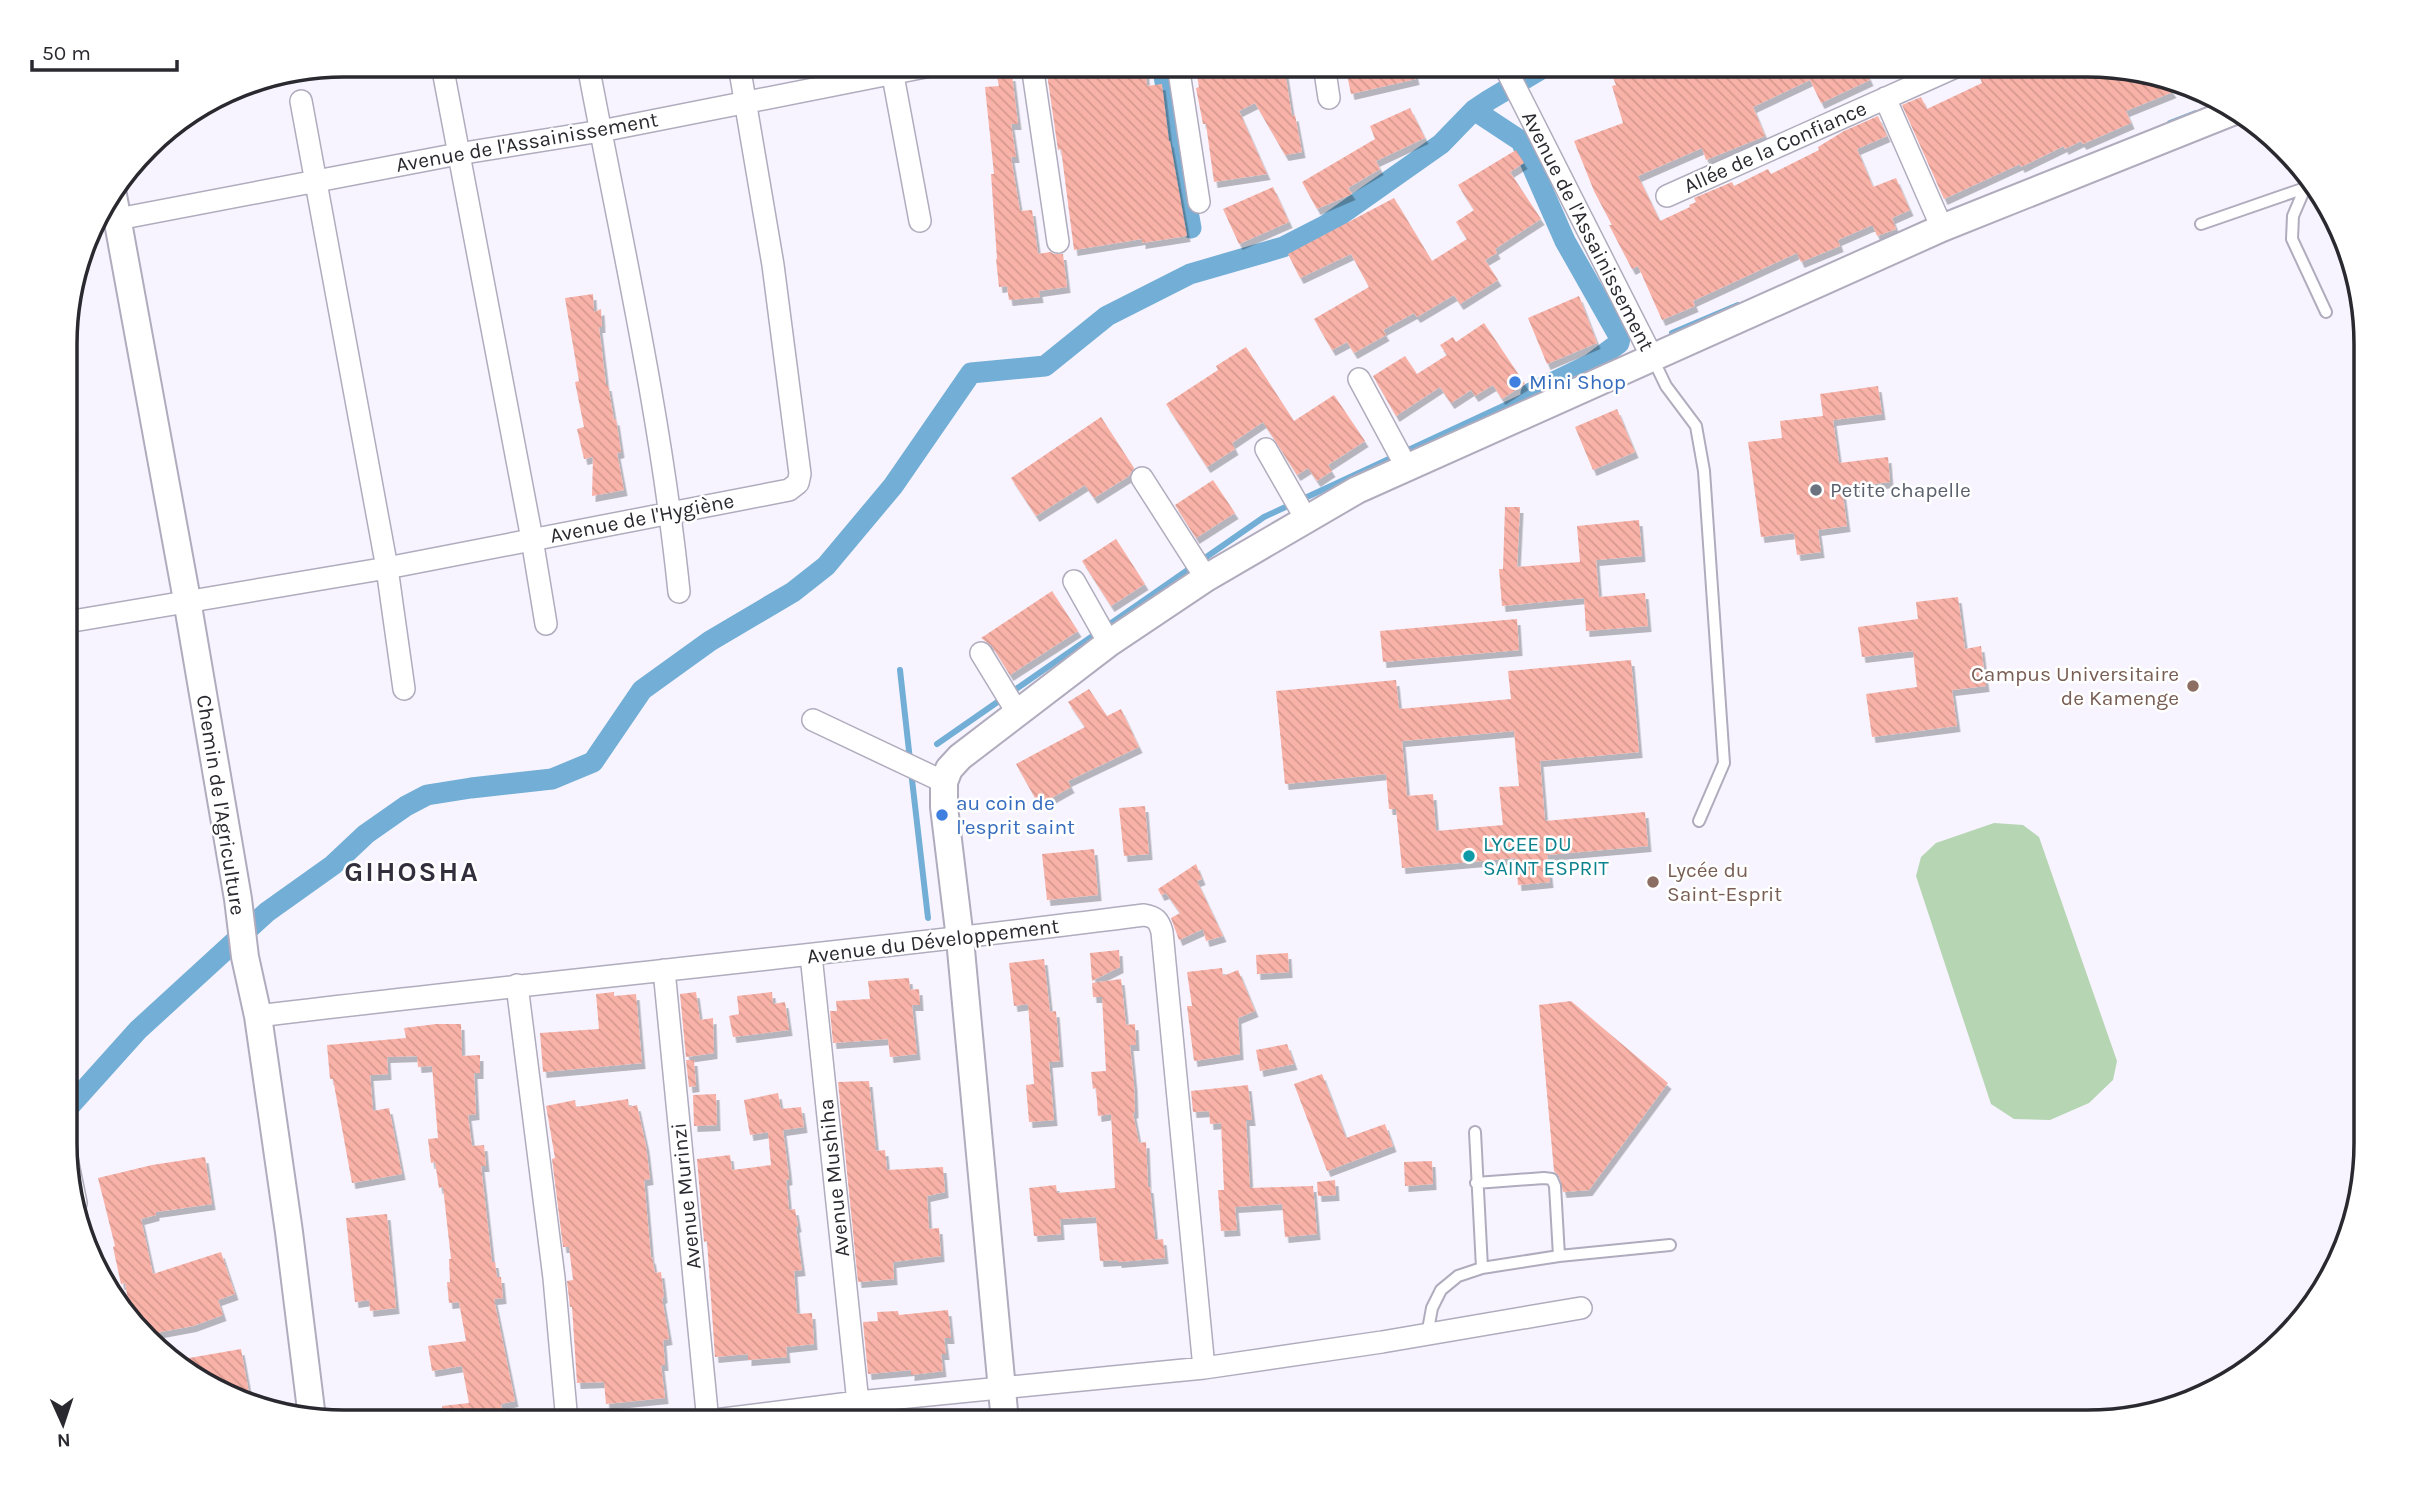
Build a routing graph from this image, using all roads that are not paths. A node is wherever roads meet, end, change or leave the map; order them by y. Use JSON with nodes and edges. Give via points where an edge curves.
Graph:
{"nodes":[{"id":1,"x":444,"y":77,"type":"edge"},
{"id":2,"x":590,"y":77,"type":"edge"},
{"id":3,"x":741,"y":77,"type":"edge"},
{"id":4,"x":855,"y":77,"type":"edge"},
{"id":5,"x":893,"y":77,"type":"edge"},
{"id":6,"x":1034,"y":77,"type":"edge"},
{"id":7,"x":1180,"y":77,"type":"edge"},
{"id":8,"x":1326,"y":77,"type":"edge"},
{"id":9,"x":1510,"y":77,"type":"edge"},
{"id":10,"x":1933,"y":77,"type":"edge"},
{"id":11,"x":1329,"y":98,"type":"dead end"},
{"id":12,"x":1885,"y":98,"type":"junction"},
{"id":13,"x":745,"y":101,"type":"junction"},
{"id":14,"x":301,"y":102,"type":"dead end"},
{"id":15,"x":2224,"y":115,"type":"edge"},
{"id":16,"x":601,"y":131,"type":"junction"},
{"id":17,"x":458,"y":154,"type":"junction"},
{"id":18,"x":317,"y":181,"type":"junction"},
{"id":19,"x":2303,"y":186,"type":"edge"},
{"id":20,"x":2305,"y":190,"type":"edge"},
{"id":21,"x":1667,"y":196,"type":"dead end"},
{"id":22,"x":1199,"y":202,"type":"dead end"},
{"id":23,"x":116,"y":207,"type":"edge"},
{"id":24,"x":920,"y":221,"type":"dead end"},
{"id":25,"x":2201,"y":223,"type":"dead end"},
{"id":26,"x":1942,"y":228,"type":"junction"},
{"id":27,"x":1058,"y":242,"type":"dead end"},
{"id":28,"x":2326,"y":312,"type":"dead end"},
{"id":29,"x":1653,"y":359,"type":"junction"},
{"id":30,"x":1359,"y":379,"type":"dead end"},
{"id":31,"x":1266,"y":449,"type":"dead end"},
{"id":32,"x":1407,"y":468,"type":"junction"},
{"id":33,"x":1142,"y":478,"type":"dead end"},
{"id":34,"x":671,"y":512,"type":"junction"},
{"id":35,"x":1306,"y":519,"type":"junction"},
{"id":36,"x":532,"y":539,"type":"junction"},
{"id":37,"x":387,"y":568,"type":"junction"},
{"id":38,"x":1206,"y":578,"type":"junction"},
{"id":39,"x":1074,"y":581,"type":"dead end"},
{"id":40,"x":679,"y":592,"type":"dead end"},
{"id":41,"x":187,"y":600,"type":"junction"},
{"id":42,"x":77,"y":620,"type":"edge"},
{"id":43,"x":546,"y":624,"type":"dead end"},
{"id":44,"x":1110,"y":643,"type":"junction"},
{"id":45,"x":981,"y":653,"type":"dead end"},
{"id":46,"x":404,"y":689,"type":"dead end"},
{"id":47,"x":1017,"y":712,"type":"junction"},
{"id":48,"x":813,"y":720,"type":"dead end"},
{"id":49,"x":944,"y":782,"type":"junction"},
{"id":50,"x":1699,"y":821,"type":"dead end"},
{"id":51,"x":960,"y":939,"type":"junction"},
{"id":52,"x":811,"y":955,"type":"junction"},
{"id":53,"x":664,"y":970,"type":"junction"},
{"id":54,"x":517,"y":985,"type":"junction"},
{"id":55,"x":258,"y":1016,"type":"junction"},
{"id":56,"x":1475,"y":1132,"type":"dead end"},
{"id":57,"x":1476,"y":1183,"type":"junction"},
{"id":58,"x":1670,"y":1245,"type":"dead end"},
{"id":59,"x":1559,"y":1256,"type":"junction"},
{"id":60,"x":1482,"y":1268,"type":"junction"},
{"id":61,"x":1581,"y":1308,"type":"dead end"},
{"id":62,"x":1427,"y":1335,"type":"junction"},
{"id":63,"x":1204,"y":1368,"type":"junction"},
{"id":64,"x":1001,"y":1387,"type":"junction"},
{"id":65,"x":311,"y":1408,"type":"edge"},
{"id":66,"x":566,"y":1410,"type":"edge"},
{"id":67,"x":704,"y":1410,"type":"edge"},
{"id":68,"x":859,"y":1410,"type":"edge"},
{"id":69,"x":870,"y":1410,"type":"edge"},
{"id":70,"x":1003,"y":1410,"type":"edge"}],
"edges":[{"from":1,"to":17,"type":"street"},
{"from":2,"to":16,"type":"street"},
{"from":3,"to":13,"type":"street","name":"Avenue de l'Hygiène"},
{"from":4,"to":13,"type":"street","name":"Avenue de l'Assainissement"},
{"from":5,"to":24,"type":"street"},
{"from":6,"to":27,"type":"street"},
{"from":7,"to":22,"type":"street"},
{"from":8,"to":11,"type":"street"},
{"from":9,"to":29,"type":"street","name":"Avenue de l'Assainissement"},
{"from":10,"to":12,"type":"street","name":"Allée de la Confiance"},
{"from":12,"to":21,"type":"street","name":"Allée de la Confiance"},
{"from":12,"to":26,"type":"street"},
{"from":13,"to":16,"type":"street","name":"Avenue de l'Assainissement"},
{"from":13,"to":34,"type":"street","name":"Avenue de l'Hygiène","via":[[773,265],[800,474],[789,490]]},
{"from":14,"to":18,"type":"street"},
{"from":15,"to":26,"type":"street"},
{"from":16,"to":17,"type":"street","name":"Avenue de l'Assainissement"},
{"from":16,"to":34,"type":"street","via":[[639,318]]},
{"from":17,"to":18,"type":"street","name":"Avenue de l'Assainissement"},
{"from":17,"to":36,"type":"street"},
{"from":18,"to":23,"type":"street","name":"Avenue de l'Assainissement"},
{"from":18,"to":37,"type":"street"},
{"from":19,"to":25,"type":"lane"},
{"from":20,"to":28,"type":"lane","via":[[2293,216],[2292,239]]},
{"from":23,"to":41,"type":"street","name":"Chemin de l'Agriculture"},
{"from":26,"to":29,"type":"street"},
{"from":29,"to":32,"type":"street"},
{"from":29,"to":50,"type":"lane","via":[[1666,386],[1696,426],[1704,471],[1724,763]]},
{"from":30,"to":32,"type":"street"},
{"from":31,"to":35,"type":"street"},
{"from":32,"to":35,"type":"street"},
{"from":33,"to":38,"type":"street"},
{"from":34,"to":36,"type":"street","name":"Avenue de l'Hygiène"},
{"from":34,"to":40,"type":"street"},
{"from":35,"to":38,"type":"street"},
{"from":36,"to":37,"type":"street","name":"Avenue de l'Hygiène"},
{"from":36,"to":43,"type":"street"},
{"from":37,"to":41,"type":"street","name":"Avenue de l'Hygiène"},
{"from":37,"to":46,"type":"street"},
{"from":38,"to":44,"type":"street"},
{"from":39,"to":44,"type":"street"},
{"from":41,"to":42,"type":"street","name":"Avenue de l'Hygiène"},
{"from":41,"to":55,"type":"street","name":"Chemin de l'Agriculture"},
{"from":44,"to":47,"type":"street"},
{"from":45,"to":47,"type":"street"},
{"from":47,"to":49,"type":"street","via":[[960,757]]},
{"from":48,"to":49,"type":"street"},
{"from":49,"to":51,"type":"street"},
{"from":51,"to":52,"type":"street","name":"Avenue du Développement"},
{"from":51,"to":63,"type":"street","name":"Avenue du Développement","via":[[1144,915],[1154,916],[1160,923]]},
{"from":51,"to":64,"type":"street"},
{"from":52,"to":53,"type":"street","name":"Avenue du Développement"},
{"from":52,"to":68,"type":"street","name":"Avenue Mushiha"},
{"from":53,"to":54,"type":"street","name":"Avenue du Développement"},
{"from":53,"to":67,"type":"street","name":"Avenue Murinzi"},
{"from":54,"to":55,"type":"street","name":"Avenue du Développement"},
{"from":54,"to":66,"type":"street"},
{"from":55,"to":65,"type":"street","name":"Chemin de l'Agriculture"},
{"from":56,"to":57,"type":"lane"},
{"from":57,"to":59,"type":"lane","via":[[1552,1179]]},
{"from":57,"to":60,"type":"lane"},
{"from":58,"to":59,"type":"lane"},
{"from":59,"to":60,"type":"lane"},
{"from":60,"to":62,"type":"lane","via":[[1458,1276],[1441,1290]]},
{"from":61,"to":62,"type":"street"},
{"from":62,"to":63,"type":"street"},
{"from":63,"to":64,"type":"street"},
{"from":64,"to":69,"type":"street"},
{"from":64,"to":70,"type":"street"}]}
